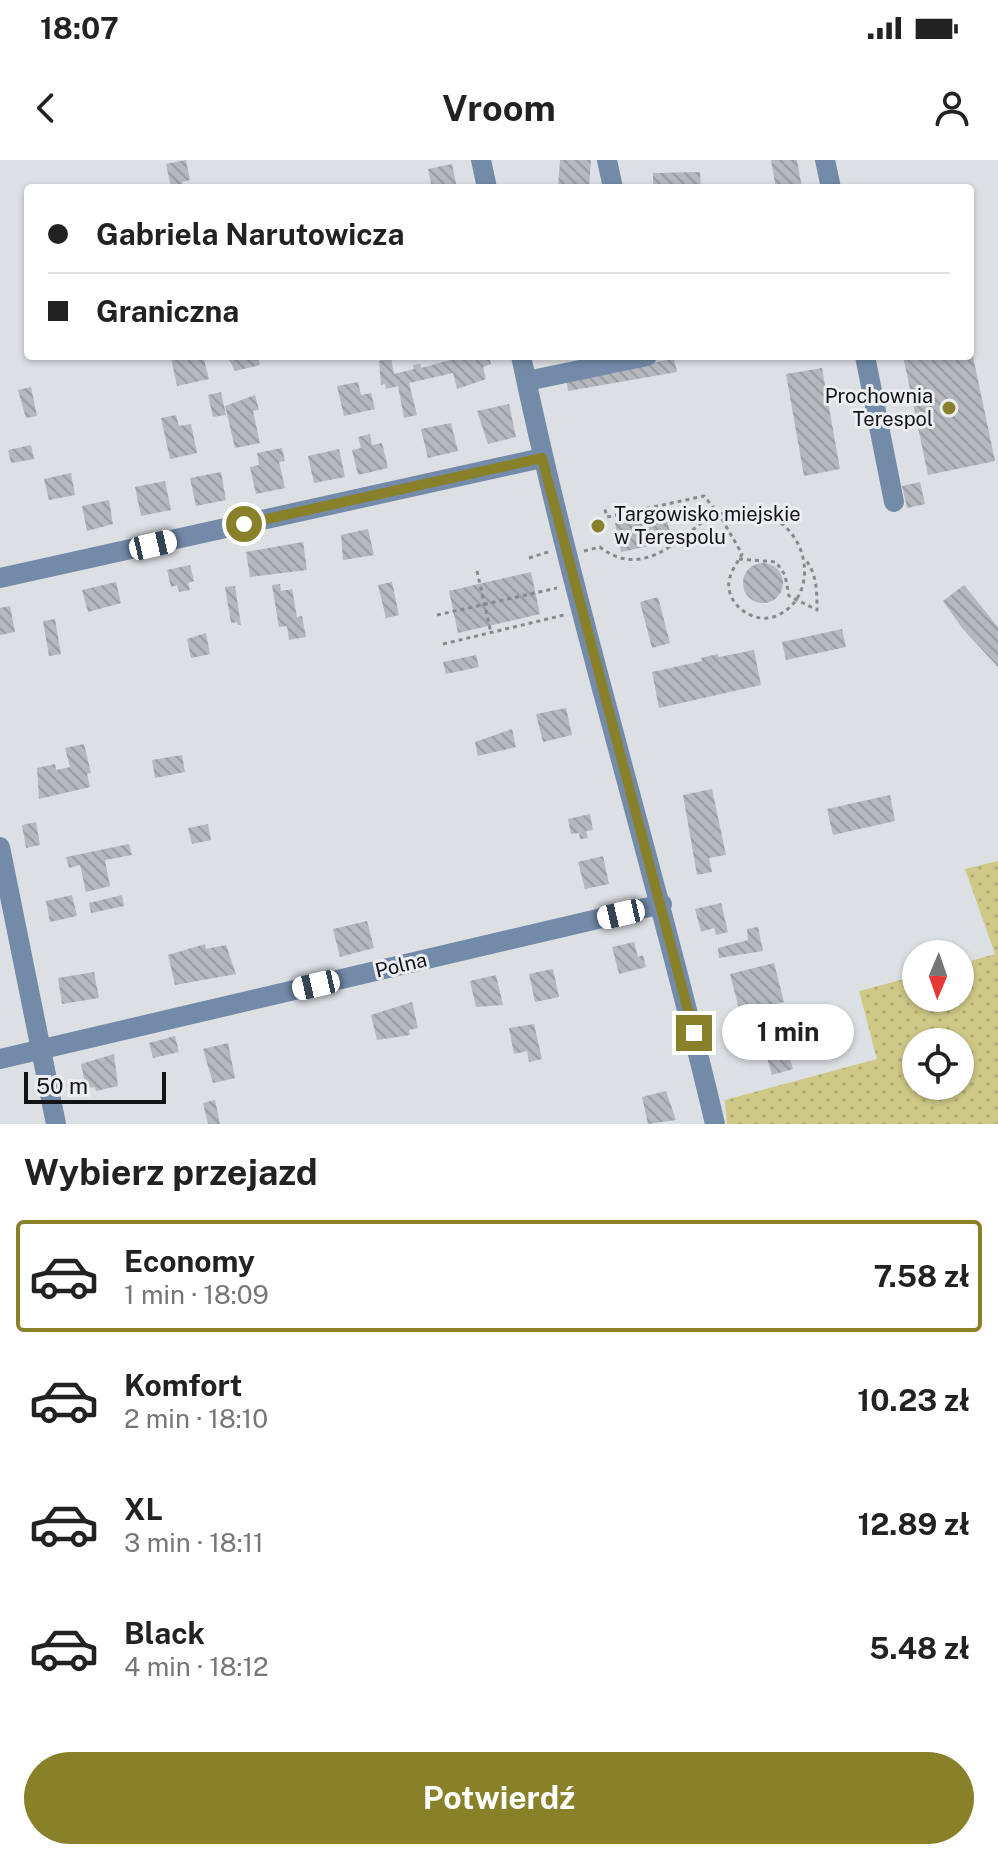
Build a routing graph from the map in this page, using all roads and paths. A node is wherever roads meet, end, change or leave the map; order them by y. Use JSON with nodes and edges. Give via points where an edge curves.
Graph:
{"nodes":[{"id":1,"x":481,"y":160,"type":"edge"},
{"id":2,"x":607,"y":160,"type":"edge"},
{"id":3,"x":825,"y":160,"type":"edge"},
{"id":4,"x":486,"y":184,"type":"edge"},
{"id":5,"x":612,"y":184,"type":"edge"},
{"id":6,"x":830,"y":184,"type":"edge"},
{"id":7,"x":522,"y":360,"type":"edge"},
{"id":8,"x":628,"y":360,"type":"edge"},
{"id":9,"x":866,"y":360,"type":"edge"},
{"id":10,"x":527,"y":381,"type":"junction"},
{"id":11,"x":542,"y":458,"type":"junction"},
{"id":12,"x":894,"y":502,"type":"dead end"},
{"id":13,"x":604,"y":506,"type":"dead end"},
{"id":14,"x":719,"y":514,"type":"junction"},
{"id":15,"x":556,"y":550,"type":"dead end"},
{"id":16,"x":581,"y":552,"type":"dead end"},
{"id":17,"x":803,"y":556,"type":"junction"},
{"id":18,"x":529,"y":558,"type":"dead end"},
{"id":19,"x":739,"y":559,"type":"junction"},
{"id":20,"x":477,"y":571,"type":"dead end"},
{"id":21,"x":0,"y":578,"type":"edge"},
{"id":22,"x":576,"y":583,"type":"junction"},
{"id":23,"x":795,"y":601,"type":"junction"},
{"id":24,"x":485,"y":604,"type":"junction"},
{"id":25,"x":572,"y":613,"type":"dead end"},
{"id":26,"x":437,"y":615,"type":"dead end"},
{"id":27,"x":491,"y":633,"type":"junction"},
{"id":28,"x":443,"y":644,"type":"dead end"},
{"id":29,"x":0,"y":847,"type":"edge"},
{"id":30,"x":662,"y":904,"type":"junction"},
{"id":31,"x":41,"y":1049,"type":"junction"},
{"id":32,"x":0,"y":1059,"type":"edge"},
{"id":33,"x":56,"y":1124,"type":"edge"},
{"id":34,"x":715,"y":1124,"type":"edge"}],
"edges":[{"from":1,"to":4,"type":"street"},
{"from":2,"to":5,"type":"street"},
{"from":3,"to":6,"type":"street"},
{"from":7,"to":10,"type":"street"},
{"from":8,"to":10,"type":"street"},
{"from":9,"to":12,"type":"street"},
{"from":10,"to":11,"type":"street"},
{"from":11,"to":21,"type":"street"},
{"from":11,"to":22,"type":"street"},
{"from":13,"to":14,"type":"path","via":[[607,517],[704,496]]},
{"from":14,"to":16,"type":"path","via":[[655,557],[627,561],[600,547]]},
{"from":14,"to":17,"type":"path","via":[[757,510],[779,519]]},
{"from":14,"to":19,"type":"path","via":[[742,554]]},
{"from":15,"to":18,"type":"path"},
{"from":17,"to":23,"type":"path","via":[[804,578]]},
{"from":17,"to":23,"type":"path","via":[[814,577],[817,610]]},
{"from":19,"to":23,"type":"path","via":[[776,562]]},
{"from":19,"to":23,"type":"path","via":[[729,589],[742,610],[755,618],[771,618]]},
{"from":20,"to":24,"type":"path"},
{"from":22,"to":24,"type":"path"},
{"from":22,"to":30,"type":"street"},
{"from":24,"to":26,"type":"path"},
{"from":24,"to":27,"type":"path"},
{"from":25,"to":27,"type":"path"},
{"from":27,"to":28,"type":"path"},
{"from":29,"to":31,"type":"street"},
{"from":30,"to":31,"type":"street","name":"Polna"},
{"from":30,"to":34,"type":"street"},
{"from":31,"to":32,"type":"street","name":"Polna"},
{"from":31,"to":33,"type":"street"}]}
